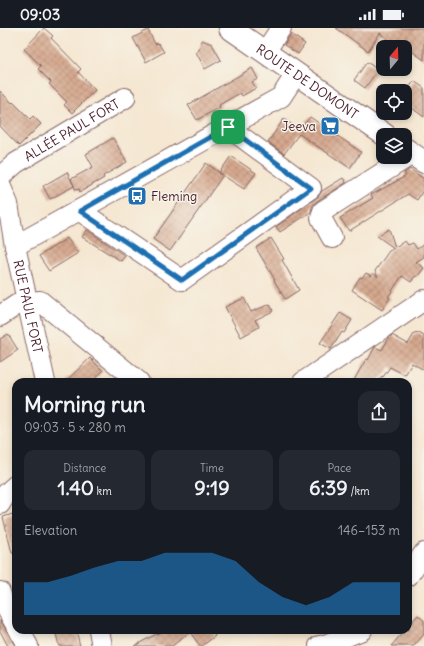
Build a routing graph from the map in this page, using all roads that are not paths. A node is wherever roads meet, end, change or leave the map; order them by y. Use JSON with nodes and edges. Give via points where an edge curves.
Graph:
{"nodes":[{"id":1,"x":230,"y":28,"type":"edge"},
{"id":2,"x":281,"y":28,"type":"edge"},
{"id":3,"x":265,"y":52,"type":"junction"},
{"id":4,"x":296,"y":74,"type":"junction"},
{"id":5,"x":125,"y":98,"type":"dead end"},
{"id":6,"x":228,"y":127,"type":"junction"},
{"id":7,"x":376,"y":129,"type":"edge"},
{"id":8,"x":414,"y":155,"type":"edge"},
{"id":9,"x":18,"y":156,"type":"dead end"},
{"id":10,"x":0,"y":170,"type":"edge"},
{"id":11,"x":0,"y":177,"type":"edge"},
{"id":12,"x":0,"y":185,"type":"edge"},
{"id":13,"x":80,"y":211,"type":"junction"},
{"id":14,"x":9,"y":236,"type":"edge"},
{"id":15,"x":332,"y":238,"type":"dead end"},
{"id":16,"x":424,"y":300,"type":"edge"},
{"id":17,"x":27,"y":302,"type":"junction"},
{"id":18,"x":0,"y":316,"type":"edge"},
{"id":19,"x":44,"y":378,"type":"edge"},
{"id":20,"x":133,"y":378,"type":"edge"},
{"id":21,"x":309,"y":378,"type":"edge"},
{"id":22,"x":12,"y":489,"type":"edge"},
{"id":23,"x":0,"y":504,"type":"edge"},
{"id":24,"x":424,"y":553,"type":"edge"},
{"id":25,"x":412,"y":570,"type":"edge"},
{"id":26,"x":0,"y":592,"type":"edge"},
{"id":27,"x":12,"y":618,"type":"edge"},
{"id":28,"x":21,"y":634,"type":"edge"},
{"id":29,"x":100,"y":634,"type":"edge"},
{"id":30,"x":352,"y":634,"type":"edge"},
{"id":31,"x":28,"y":646,"type":"edge"},
{"id":32,"x":102,"y":646,"type":"edge"},
{"id":33,"x":319,"y":646,"type":"edge"}],
"edges":[{"from":1,"to":3,"type":"main road","name":"ROUTE DE DOMONT"},
{"from":2,"to":3,"type":"street"},
{"from":3,"to":4,"type":"main road","name":"ROUTE DE DOMONT"},
{"from":4,"to":6,"type":"street","via":[[281,97]]},
{"from":4,"to":7,"type":"main road","name":"ROUTE DE DOMONT"},
{"from":5,"to":11,"type":"street","name":"ALLÉE PAUL FORT","via":[[16,163]]},
{"from":6,"to":13,"type":"street"},
{"from":6,"to":13,"type":"street","via":[[311,188],[182,280]]},
{"from":8,"to":15,"type":"street","via":[[323,211],[321,218]]},
{"from":9,"to":10,"type":"street"},
{"from":12,"to":14,"type":"street","name":"RUE PAUL FORT","via":[[8,204]]},
{"from":13,"to":14,"type":"street"},
{"from":14,"to":17,"type":"street","name":"RUE PAUL FORT"},
{"from":16,"to":21,"type":"street"},
{"from":17,"to":18,"type":"street","via":[[18,304]]},
{"from":17,"to":19,"type":"street","name":"RUE PAUL FORT"},
{"from":17,"to":20,"type":"street","via":[[40,301]]},
{"from":22,"to":23,"type":"street"},
{"from":24,"to":25,"type":"street"},
{"from":26,"to":27,"type":"street"},
{"from":28,"to":31,"type":"street"},
{"from":29,"to":32,"type":"street"},
{"from":30,"to":33,"type":"street"}]}
